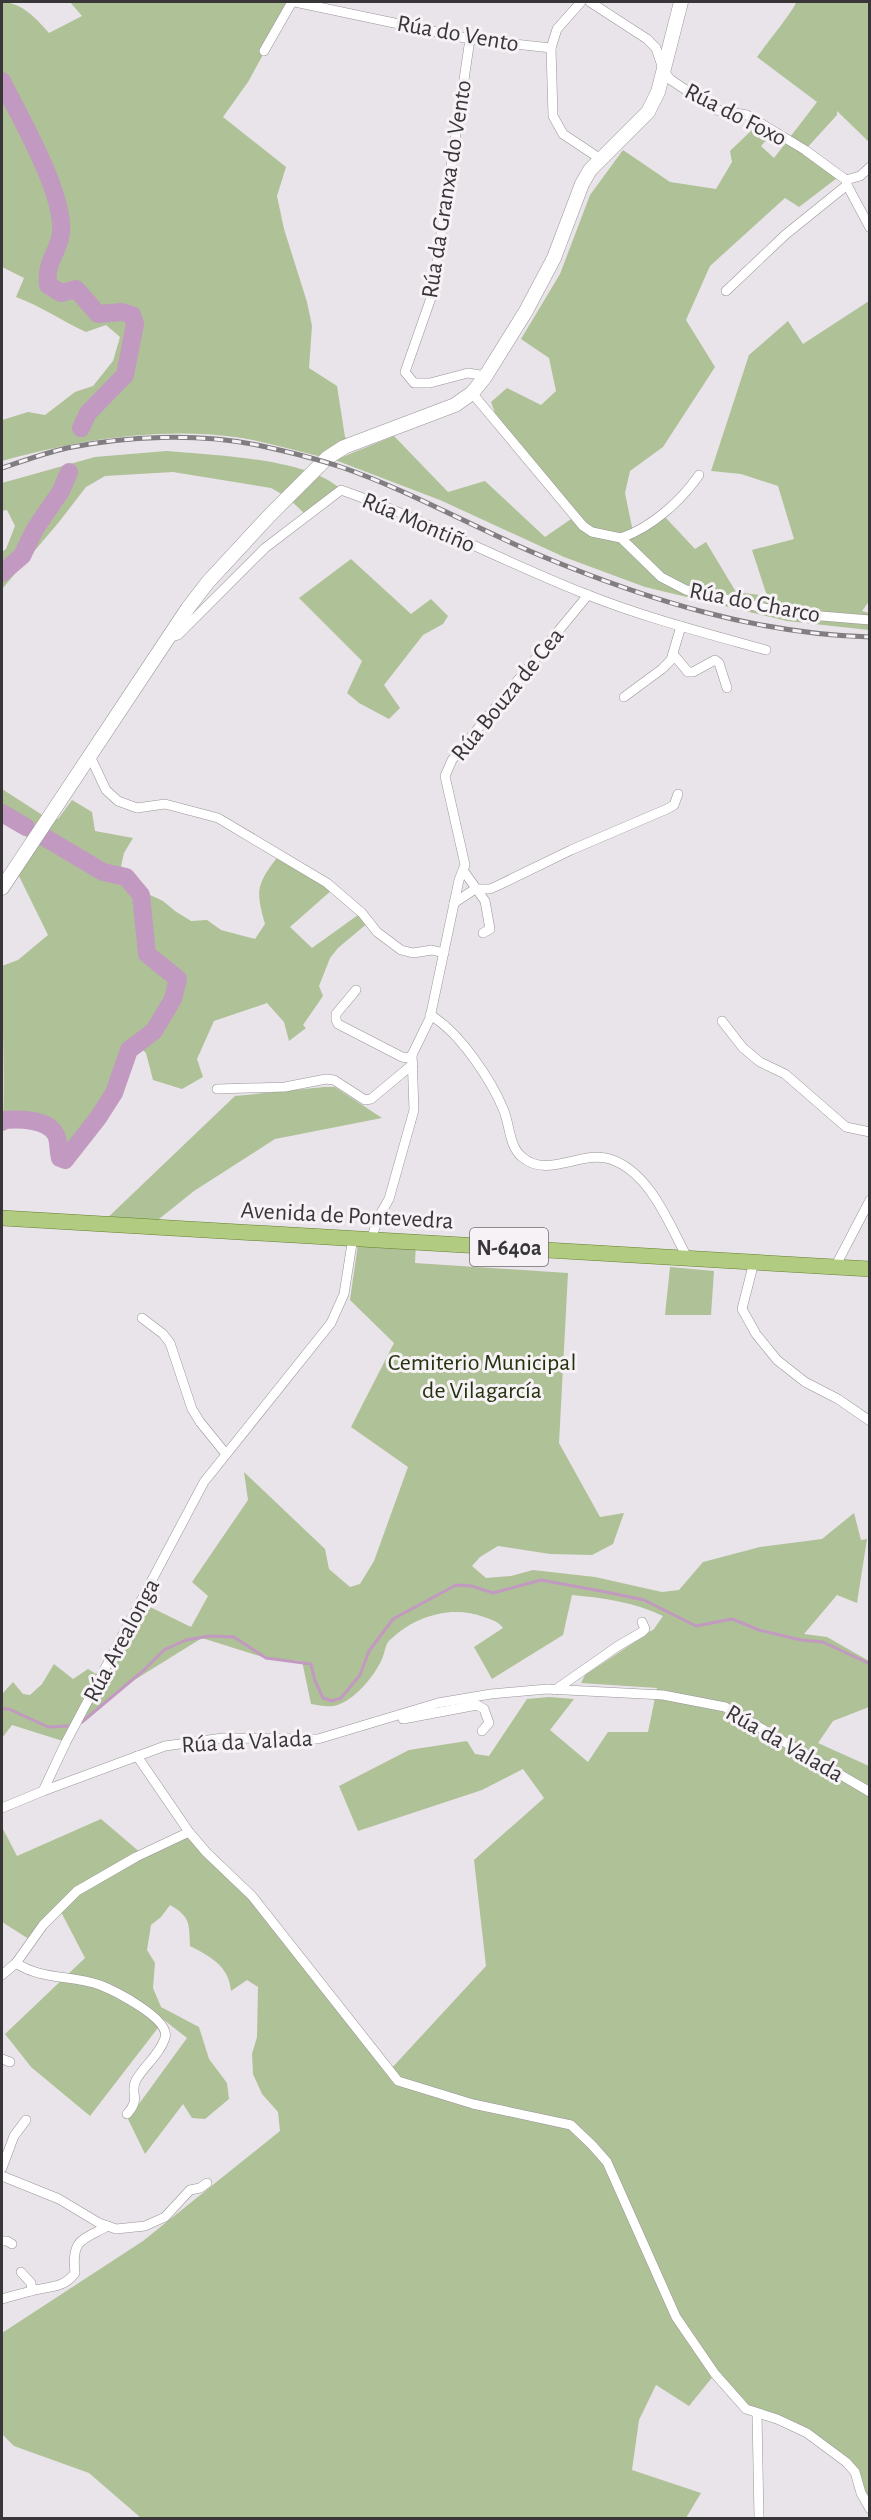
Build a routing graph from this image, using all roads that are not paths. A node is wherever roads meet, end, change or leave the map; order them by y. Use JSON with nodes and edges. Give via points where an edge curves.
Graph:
{"nodes":[{"id":1,"x":293,"y":2,"type":"edge"},
{"id":2,"x":581,"y":2,"type":"edge"},
{"id":3,"x":590,"y":2,"type":"edge"},
{"id":4,"x":681,"y":2,"type":"edge"},
{"id":5,"x":470,"y":39,"type":"junction"},
{"id":6,"x":551,"y":48,"type":"junction"},
{"id":7,"x":264,"y":51,"type":"dead end"},
{"id":8,"x":664,"y":72,"type":"junction"},
{"id":9,"x":599,"y":158,"type":"junction"},
{"id":10,"x":870,"y":167,"type":"edge"},
{"id":11,"x":846,"y":182,"type":"junction"},
{"id":12,"x":870,"y":228,"type":"edge"},
{"id":13,"x":726,"y":291,"type":"dead end"},
{"id":14,"x":486,"y":376,"type":"junction"},
{"id":15,"x":472,"y":393,"type":"junction"},
{"id":16,"x":699,"y":475,"type":"dead end"},
{"id":17,"x":621,"y":538,"type":"junction"},
{"id":18,"x":588,"y":595,"type":"junction"},
{"id":19,"x":870,"y":620,"type":"edge"},
{"id":20,"x":681,"y":626,"type":"junction"},
{"id":21,"x":165,"y":639,"type":"junction"},
{"id":22,"x":766,"y":650,"type":"dead end"},
{"id":23,"x":673,"y":654,"type":"junction"},
{"id":24,"x":727,"y":688,"type":"dead end"},
{"id":25,"x":624,"y":697,"type":"dead end"},
{"id":26,"x":89,"y":754,"type":"junction"},
{"id":27,"x":678,"y":794,"type":"dead end"},
{"id":28,"x":463,"y":870,"type":"junction"},
{"id":29,"x":2,"y":888,"type":"edge"},
{"id":30,"x":475,"y":889,"type":"junction"},
{"id":31,"x":454,"y":903,"type":"junction"},
{"id":32,"x":483,"y":933,"type":"dead end"},
{"id":33,"x":444,"y":953,"type":"junction"},
{"id":34,"x":357,"y":990,"type":"dead end"},
{"id":35,"x":430,"y":1015,"type":"junction"},
{"id":36,"x":722,"y":1021,"type":"dead end"},
{"id":37,"x":412,"y":1060,"type":"junction"},
{"id":38,"x":217,"y":1089,"type":"dead end"},
{"id":39,"x":870,"y":1132,"type":"edge"},
{"id":40,"x":870,"y":1200,"type":"edge"},
{"id":41,"x":2,"y":1218,"type":"edge"},
{"id":42,"x":353,"y":1237,"type":"junction"},
{"id":43,"x":372,"y":1238,"type":"junction"},
{"id":44,"x":687,"y":1257,"type":"junction"},
{"id":45,"x":754,"y":1262,"type":"junction"},
{"id":46,"x":835,"y":1267,"type":"junction"},
{"id":47,"x":870,"y":1269,"type":"edge"},
{"id":48,"x":142,"y":1318,"type":"dead end"},
{"id":49,"x":870,"y":1421,"type":"edge"},
{"id":50,"x":226,"y":1454,"type":"junction"},
{"id":51,"x":642,"y":1622,"type":"dead end"},
{"id":52,"x":555,"y":1690,"type":"junction"},
{"id":53,"x":385,"y":1719,"type":"junction"},
{"id":54,"x":482,"y":1731,"type":"dead end"},
{"id":55,"x":137,"y":1756,"type":"junction"},
{"id":56,"x":43,"y":1791,"type":"junction"},
{"id":57,"x":870,"y":1792,"type":"edge"},
{"id":58,"x":2,"y":1808,"type":"edge"},
{"id":59,"x":189,"y":1832,"type":"junction"},
{"id":60,"x":16,"y":1963,"type":"junction"},
{"id":61,"x":2,"y":1975,"type":"edge"},
{"id":62,"x":127,"y":2114,"type":"dead end"},
{"id":63,"x":26,"y":2120,"type":"dead end"},
{"id":64,"x":2,"y":2168,"type":"edge"},
{"id":65,"x":2,"y":2176,"type":"edge"},
{"id":66,"x":207,"y":2183,"type":"dead end"},
{"id":67,"x":108,"y":2226,"type":"junction"},
{"id":68,"x":2,"y":2241,"type":"edge"},
{"id":69,"x":12,"y":2244,"type":"dead end"},
{"id":70,"x":21,"y":2272,"type":"dead end"},
{"id":71,"x":32,"y":2290,"type":"junction"},
{"id":72,"x":2,"y":2299,"type":"edge"},
{"id":73,"x":757,"y":2414,"type":"junction"},
{"id":74,"x":870,"y":2509,"type":"edge"},
{"id":75,"x":759,"y":2518,"type":"edge"}],
"edges":[{"from":1,"to":5,"type":"street","name":"Rúa do Vento"},
{"from":1,"to":7,"type":"street"},
{"from":2,"to":6,"type":"street","via":[[557,29]]},
{"from":3,"to":8,"type":"street","via":[[647,39],[656,48]]},
{"from":4,"to":8,"type":"main road"},
{"from":5,"to":6,"type":"street","name":"Rúa do Vento"},
{"from":5,"to":14,"type":"street","name":"Rúa da Granxa do Vento","via":[[432,295],[405,372],[414,383],[468,373]]},
{"from":6,"to":9,"type":"street","via":[[553,116],[557,126]]},
{"from":8,"to":9,"type":"main road","via":[[648,112]]},
{"from":8,"to":11,"type":"street","name":"Rúa do Foxo","via":[[716,110],[747,115],[805,150]]},
{"from":9,"to":14,"type":"main road","via":[[582,184],[554,258]]},
{"from":10,"to":11,"type":"street"},
{"from":11,"to":12,"type":"street"},
{"from":11,"to":13,"type":"street"},
{"from":14,"to":15,"type":"main road"},
{"from":15,"to":17,"type":"street","via":[[583,526],[592,532]]},
{"from":15,"to":21,"type":"main road","via":[[455,405],[344,447],[327,458],[208,582]]},
{"from":16,"to":17,"type":"street","via":[[690,489],[655,520]]},
{"from":17,"to":19,"type":"street","name":"Rúa do Charco","via":[[661,577],[686,590],[785,613]]},
{"from":18,"to":20,"type":"street","name":"Rúa Montiño"},
{"from":18,"to":21,"type":"street","name":"Rúa Montiño","via":[[380,503],[341,490],[265,548],[178,635]]},
{"from":18,"to":28,"type":"street","name":"Rúa Bouza de Cea","via":[[452,760],[446,776]]},
{"from":20,"to":22,"type":"street","name":"Rúa Montiño"},
{"from":20,"to":23,"type":"street"},
{"from":21,"to":26,"type":"main road"},
{"from":23,"to":24,"type":"street","via":[[688,672],[715,660]]},
{"from":23,"to":25,"type":"street","via":[[662,669]]},
{"from":26,"to":29,"type":"main road"},
{"from":26,"to":33,"type":"street","via":[[106,790],[118,801],[137,808],[165,804],[218,818],[327,883],[401,950]]},
{"from":27,"to":30,"type":"street","via":[[674,806],[490,889]]},
{"from":28,"to":30,"type":"street","name":"Rúa Bouza de Cea"},
{"from":28,"to":31,"type":"street","name":"Rúa Bouza de Cea"},
{"from":30,"to":31,"type":"street"},
{"from":30,"to":32,"type":"street","name":"Rúa Bouza de Cea","via":[[485,902],[490,929]]},
{"from":31,"to":33,"type":"street","name":"Rúa Bouza de Cea"},
{"from":33,"to":35,"type":"street","name":"Rúa Bouza de Cea"},
{"from":34,"to":37,"type":"street","via":[[336,1014],[338,1024]]},
{"from":35,"to":37,"type":"street","name":"Rúa Bouza de Cea"},
{"from":35,"to":44,"type":"street","via":[[440,1020],[483,1073],[505,1113],[516,1152],[537,1165],[596,1158],[610,1159],[622,1166],[655,1196]]},
{"from":36,"to":39,"type":"street","via":[[743,1048],[785,1074],[846,1127]]},
{"from":37,"to":38,"type":"street","via":[[371,1099],[365,1100],[326,1079],[285,1087]]},
{"from":37,"to":43,"type":"street","name":"Rúa Bouza de Cea","via":[[414,1110],[389,1199]]},
{"from":40,"to":46,"type":"street"},
{"from":41,"to":42,"type":"main road","name":"Avenida de Pontevedra","number":"N-640a"},
{"from":42,"to":43,"type":"main road","name":"Avenida de Pontevedra","number":"N-640a"},
{"from":42,"to":50,"type":"street","name":"Rúa Arealonga","via":[[344,1294],[330,1323]]},
{"from":43,"to":44,"type":"main road","name":"Avenida de Pontevedra","number":"N-640a"},
{"from":44,"to":45,"type":"main road","name":"Avenida de Pontevedra","number":"N-640a"},
{"from":45,"to":46,"type":"main road","name":"Avenida de Pontevedra","number":"N-640a"},
{"from":45,"to":49,"type":"street","via":[[742,1309],[756,1334],[777,1360],[805,1382]]},
{"from":46,"to":47,"type":"main road","name":"Avenida de Pontevedra","number":"N-640a"},
{"from":48,"to":50,"type":"street","via":[[170,1342],[192,1409]]},
{"from":50,"to":56,"type":"street","name":"Rúa Arealonga","via":[[204,1482]]},
{"from":51,"to":52,"type":"street","via":[[642,1632]]},
{"from":52,"to":53,"type":"street","name":"Rúa da Valada","via":[[470,1697]]},
{"from":52,"to":57,"type":"street","name":"Rúa da Valada","via":[[663,1695],[726,1707]]},
{"from":53,"to":54,"type":"street","name":"Rúa da Valada","via":[[477,1705],[484,1709],[489,1723]]},
{"from":53,"to":55,"type":"street","name":"Rúa da Valada","via":[[318,1738],[223,1738],[165,1746]]},
{"from":55,"to":56,"type":"street","name":"Rúa da Valada"},
{"from":55,"to":59,"type":"street"},
{"from":56,"to":58,"type":"street"},
{"from":59,"to":60,"type":"street","via":[[77,1891],[43,1925]]},
{"from":59,"to":73,"type":"street","via":[[252,1896],[398,2081],[473,2104],[571,2125],[592,2145],[607,2162],[676,2317],[735,2399]]},
{"from":60,"to":61,"type":"street"},
{"from":60,"to":62,"type":"street","via":[[27,1971],[99,1985],[157,2018],[165,2037],[136,2081],[136,2101]]},
{"from":63,"to":64,"type":"street","via":[[14,2136]]},
{"from":65,"to":67,"type":"street","via":[[59,2199]]},
{"from":66,"to":67,"type":"street","via":[[190,2190],[165,2217],[145,2226]]},
{"from":67,"to":71,"type":"street","via":[[89,2234],[77,2248],[75,2273],[68,2282]]},
{"from":68,"to":69,"type":"street"},
{"from":70,"to":71,"type":"street"},
{"from":71,"to":72,"type":"street"},
{"from":73,"to":74,"type":"street","via":[[807,2433],[846,2462],[855,2472]]},
{"from":73,"to":75,"type":"street"}]}
